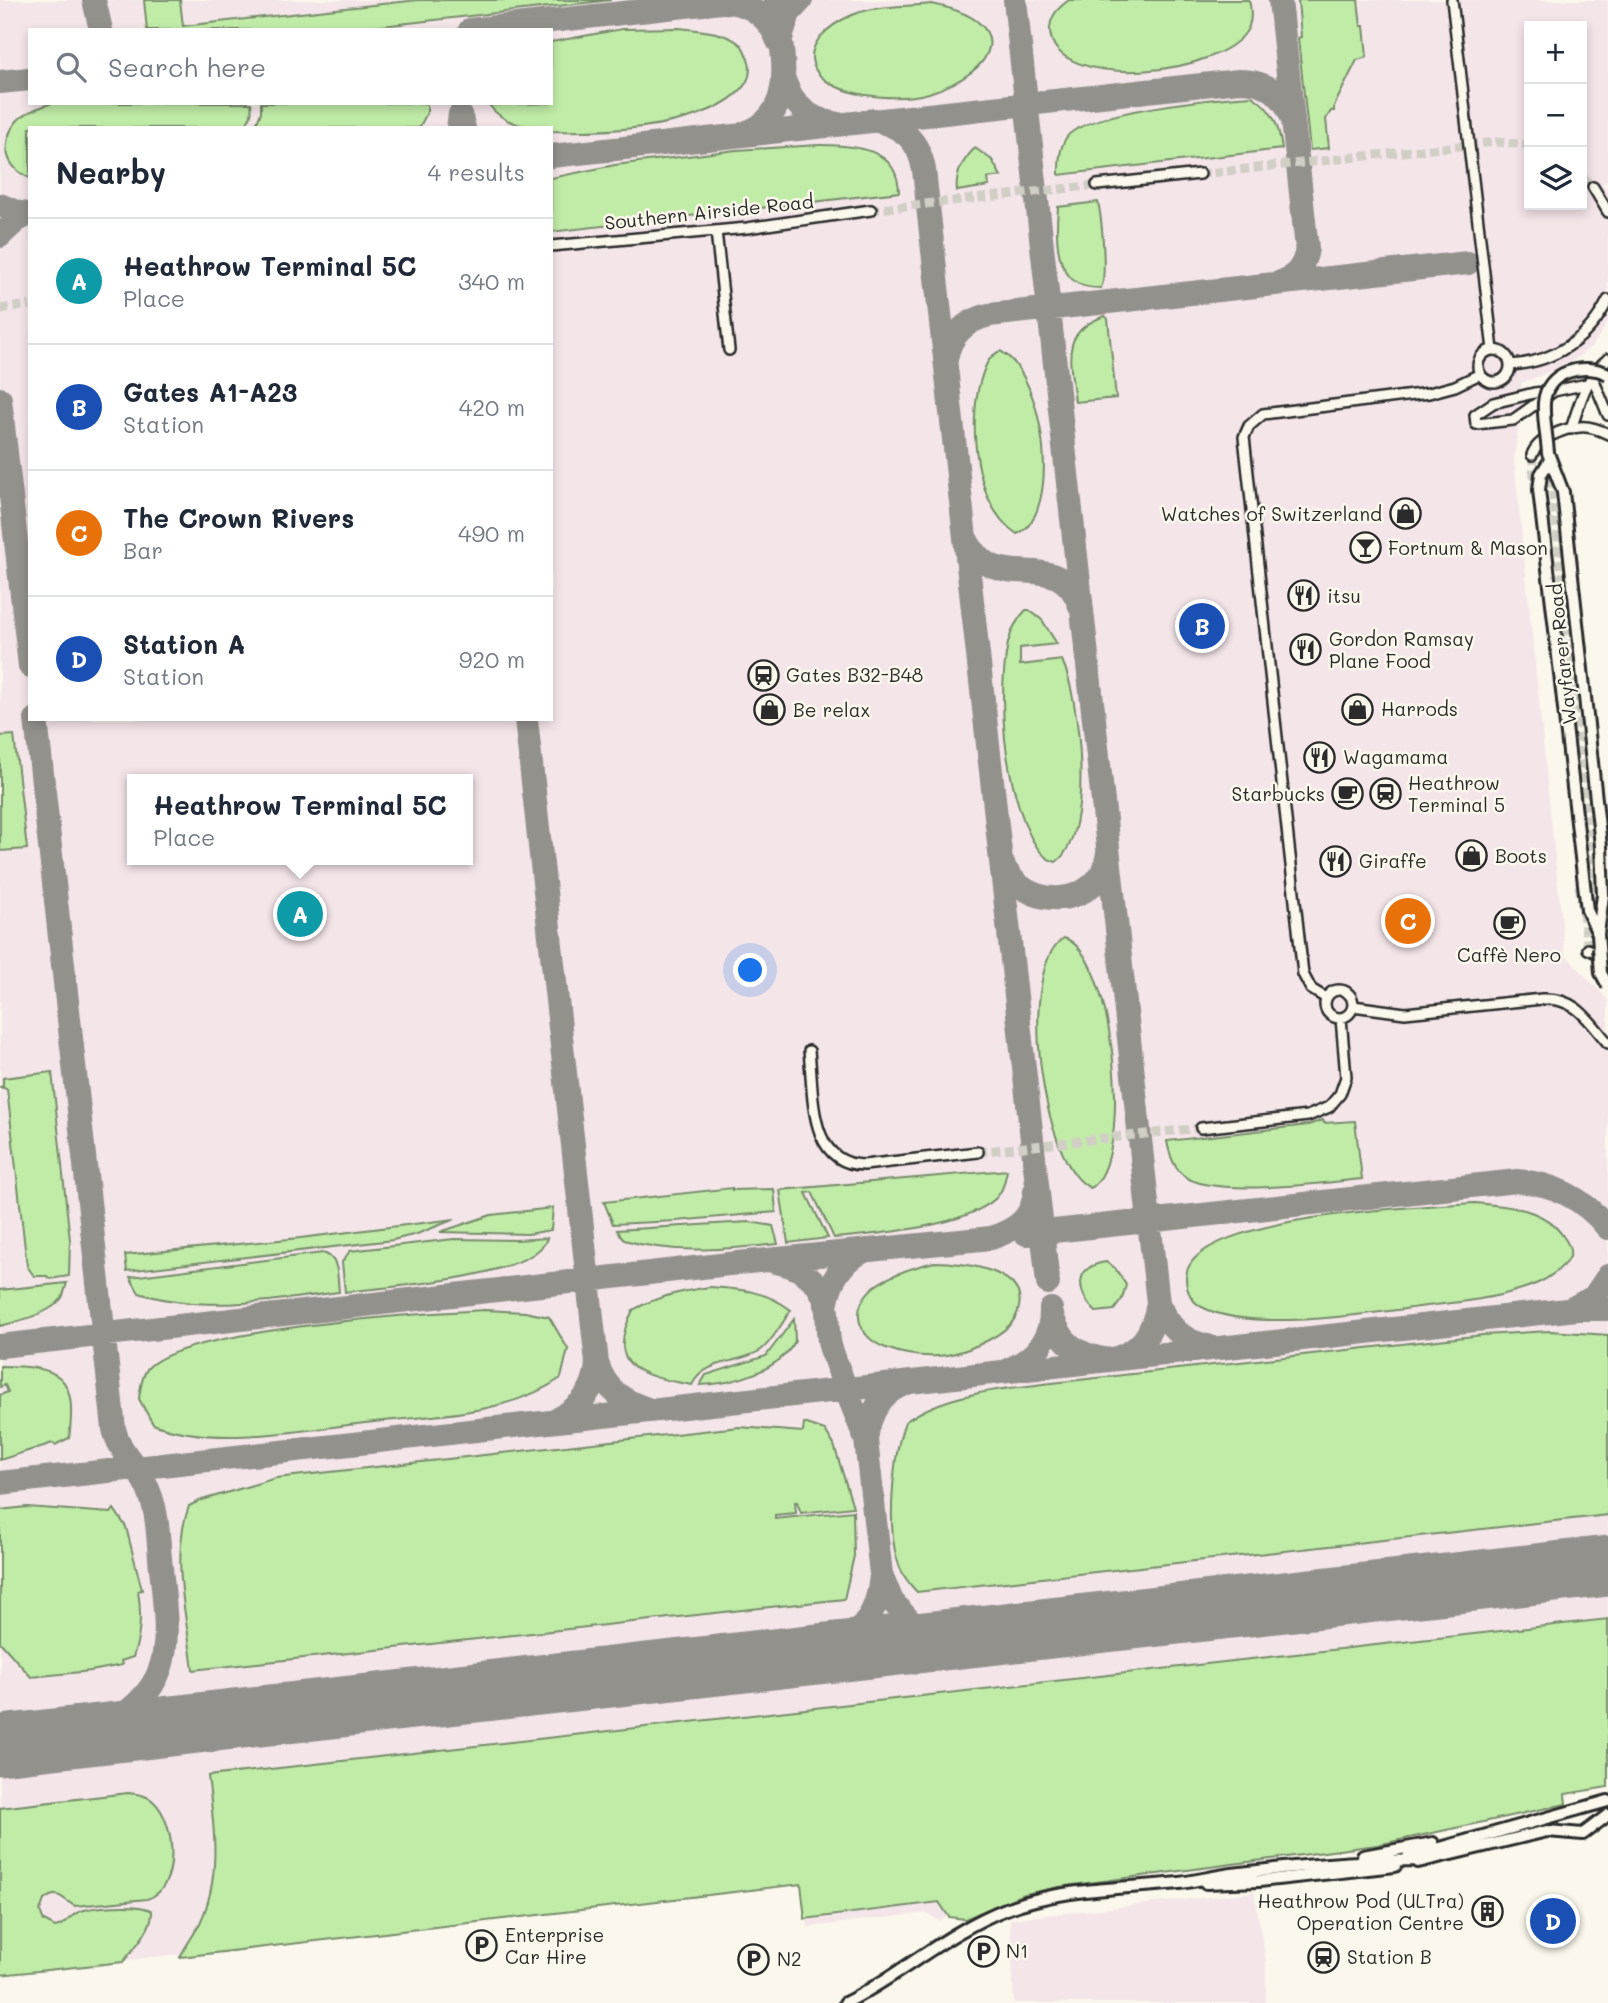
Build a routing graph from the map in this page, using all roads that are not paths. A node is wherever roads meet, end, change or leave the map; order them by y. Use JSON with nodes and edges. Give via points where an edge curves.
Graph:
{"nodes":[{"id":1,"x":1452,"y":0,"type":"edge"},
{"id":2,"x":1200,"y":174,"type":"tunnel mouth"},
{"id":3,"x":1097,"y":185,"type":"tunnel mouth"},
{"id":4,"x":1593,"y":187,"type":"tunnel mouth"},
{"id":5,"x":871,"y":210,"type":"tunnel mouth"},
{"id":6,"x":1608,"y":212,"type":"edge"},
{"id":7,"x":716,"y":231,"type":"junction"},
{"id":8,"x":553,"y":246,"type":"edge"},
{"id":9,"x":1608,"y":300,"type":"edge"},
{"id":10,"x":1493,"y":349,"type":"junction"},
{"id":11,"x":729,"y":350,"type":"dead end"},
{"id":12,"x":1608,"y":359,"type":"edge"},
{"id":13,"x":1511,"y":365,"type":"junction"},
{"id":14,"x":1480,"y":374,"type":"junction"},
{"id":15,"x":1608,"y":374,"type":"edge"},
{"id":16,"x":1590,"y":380,"type":"junction"},
{"id":17,"x":1554,"y":391,"type":"junction"},
{"id":18,"x":1515,"y":398,"type":"junction"},
{"id":19,"x":1521,"y":415,"type":"junction"},
{"id":20,"x":1608,"y":415,"type":"edge"},
{"id":21,"x":1571,"y":429,"type":"junction"},
{"id":22,"x":1559,"y":434,"type":"junction"},
{"id":23,"x":1608,"y":434,"type":"edge"},
{"id":24,"x":1532,"y":455,"type":"dead end"},
{"id":25,"x":1549,"y":455,"type":"junction"},
{"id":26,"x":1598,"y":934,"type":"junction"},
{"id":27,"x":1599,"y":949,"type":"edge"},
{"id":28,"x":1608,"y":958,"type":"edge"},
{"id":29,"x":1608,"y":986,"type":"edge"},
{"id":30,"x":1326,"y":998,"type":"junction"},
{"id":31,"x":1353,"y":1006,"type":"junction"},
{"id":32,"x":1341,"y":1018,"type":"junction"},
{"id":33,"x":1608,"y":1043,"type":"edge"},
{"id":34,"x":809,"y":1051,"type":"dead end"},
{"id":35,"x":1201,"y":1128,"type":"tunnel mouth"},
{"id":36,"x":978,"y":1152,"type":"tunnel mouth"},
{"id":37,"x":1608,"y":1801,"type":"edge"},
{"id":38,"x":1608,"y":1815,"type":"edge"},
{"id":39,"x":1480,"y":1835,"type":"junction"},
{"id":40,"x":1401,"y":1860,"type":"junction"},
{"id":41,"x":1423,"y":1860,"type":"junction"},
{"id":42,"x":1316,"y":1866,"type":"junction"},
{"id":43,"x":1380,"y":1868,"type":"junction"},
{"id":44,"x":1182,"y":1883,"type":"junction"},
{"id":45,"x":845,"y":2003,"type":"edge"}],
"edges":[{"from":1,"to":10,"type":"street"},
{"from":2,"to":3,"type":"street"},
{"from":4,"to":6,"type":"street"},
{"from":5,"to":7,"type":"street","name":"Southern Airside Road"},
{"from":7,"to":8,"type":"street","name":"Southern Airside Road"},
{"from":7,"to":11,"type":"street"},
{"from":9,"to":13,"type":"street","via":[[1595,322],[1568,347],[1547,358]]},
{"from":10,"to":13,"type":"street","via":[[1504,352]]},
{"from":10,"to":14,"type":"street","via":[[1480,358]]},
{"from":12,"to":16,"type":"street"},
{"from":13,"to":14,"type":"street","via":[[1508,376],[1499,382]]},
{"from":14,"to":30,"type":"street","via":[[1429,393],[1263,414],[1244,437],[1303,974],[1311,989]]},
{"from":15,"to":25,"type":"street","name":"Wayfarer Road","bridge":true,"via":[[1585,367],[1569,370],[1545,393]]},
{"from":16,"to":17,"type":"street"},
{"from":16,"to":20,"type":"street"},
{"from":16,"to":21,"type":"street"},
{"from":17,"to":18,"type":"street"},
{"from":17,"to":19,"type":"street"},
{"from":18,"to":19,"type":"street"},
{"from":18,"to":19,"type":"street","via":[[1493,403],[1475,415],[1476,424]]},
{"from":21,"to":22,"type":"street"},
{"from":21,"to":23,"type":"street"},
{"from":22,"to":24,"type":"street","via":[[1534,448]]},
{"from":22,"to":25,"type":"street"},
{"from":25,"to":26,"type":"street","name":"Wayfarer Road","via":[[1563,492],[1601,846],[1603,895]]},
{"from":25,"to":26,"type":"street","via":[[1539,490],[1587,910]]},
{"from":26,"to":27,"type":"street","name":"Wayfarer Road"},
{"from":27,"to":28,"type":"street"},
{"from":27,"to":29,"type":"street","name":"Wayfarer Road","bridge":true,"via":[[1601,973]]},
{"from":30,"to":31,"type":"street","via":[[1336,990],[1345,991]]},
{"from":30,"to":32,"type":"street","via":[[1327,1013]]},
{"from":31,"to":32,"type":"street"},
{"from":31,"to":33,"type":"street","via":[[1405,1013],[1559,999],[1574,1005]]},
{"from":32,"to":35,"type":"street","via":[[1346,1077],[1340,1094],[1323,1112]]},
{"from":34,"to":36,"type":"street","via":[[819,1132],[839,1159],[861,1165]]},
{"from":37,"to":39,"type":"street"},
{"from":38,"to":41,"type":"street","via":[[1583,1833],[1547,1831]]},
{"from":39,"to":40,"type":"street"},
{"from":39,"to":42,"type":"street"},
{"from":40,"to":41,"type":"street"},
{"from":40,"to":42,"type":"street"},
{"from":40,"to":43,"type":"street"},
{"from":41,"to":43,"type":"street"},
{"from":42,"to":44,"type":"street"},
{"from":43,"to":44,"type":"street","via":[[1224,1884]]},
{"from":44,"to":45,"type":"street","via":[[1073,1892],[1027,1902],[981,1920]]}]}
